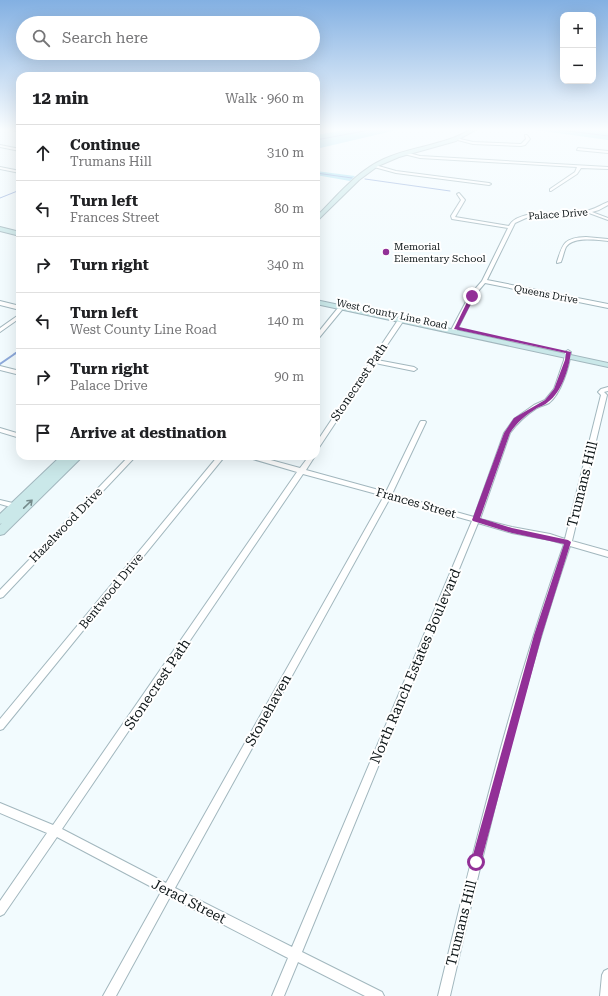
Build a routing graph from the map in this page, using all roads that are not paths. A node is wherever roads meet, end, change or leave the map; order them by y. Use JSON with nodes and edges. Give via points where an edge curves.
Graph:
{"nodes":[{"id":1,"x":361,"y":175,"type":"edge"},
{"id":2,"x":423,"y":175,"type":"edge"},
{"id":3,"x":572,"y":175,"type":"edge"},
{"id":4,"x":489,"y":184,"type":"dead end"},
{"id":5,"x":551,"y":190,"type":"dead end"},
{"id":6,"x":459,"y":194,"type":"dead end"},
{"id":7,"x":608,"y":203,"type":"edge"},
{"id":8,"x":591,"y":213,"type":"junction"},
{"id":9,"x":320,"y":216,"type":"edge"},
{"id":10,"x":608,"y":219,"type":"edge"},
{"id":11,"x":509,"y":227,"type":"junction"},
{"id":12,"x":1,"y":231,"type":"edge"},
{"id":13,"x":16,"y":233,"type":"edge"},
{"id":14,"x":16,"y":236,"type":"edge"},
{"id":15,"x":608,"y":240,"type":"edge"},
{"id":16,"x":559,"y":262,"type":"dead end"},
{"id":17,"x":484,"y":282,"type":"junction"},
{"id":18,"x":320,"y":299,"type":"edge"},
{"id":19,"x":0,"y":303,"type":"edge"},
{"id":20,"x":320,"y":303,"type":"edge"},
{"id":21,"x":342,"y":306,"type":"junction"},
{"id":22,"x":608,"y":306,"type":"edge"},
{"id":23,"x":16,"y":307,"type":"edge"},
{"id":24,"x":16,"y":319,"type":"edge"},
{"id":25,"x":401,"y":319,"type":"junction"},
{"id":26,"x":0,"y":330,"type":"edge"},
{"id":27,"x":455,"y":330,"type":"junction"},
{"id":28,"x":320,"y":333,"type":"edge"},
{"id":29,"x":568,"y":354,"type":"junction"},
{"id":30,"x":608,"y":360,"type":"edge"},
{"id":31,"x":374,"y":361,"type":"junction"},
{"id":32,"x":608,"y":365,"type":"edge"},
{"id":33,"x":0,"y":368,"type":"edge"},
{"id":34,"x":414,"y":369,"type":"dead end"},
{"id":35,"x":16,"y":372,"type":"edge"},
{"id":36,"x":606,"y":389,"type":"edge"},
{"id":37,"x":423,"y":422,"type":"dead end"},
{"id":38,"x":0,"y":430,"type":"edge"},
{"id":39,"x":16,"y":435,"type":"edge"},
{"id":40,"x":320,"y":442,"type":"edge"},
{"id":41,"x":63,"y":460,"type":"edge"},
{"id":42,"x":74,"y":460,"type":"edge"},
{"id":43,"x":128,"y":460,"type":"edge"},
{"id":44,"x":219,"y":460,"type":"edge"},
{"id":45,"x":262,"y":460,"type":"edge"},
{"id":46,"x":310,"y":460,"type":"edge"},
{"id":47,"x":302,"y":472,"type":"junction"},
{"id":48,"x":388,"y":495,"type":"junction"},
{"id":49,"x":0,"y":502,"type":"edge"},
{"id":50,"x":14,"y":506,"type":"junction"},
{"id":51,"x":0,"y":520,"type":"edge"},
{"id":52,"x":476,"y":520,"type":"junction"},
{"id":53,"x":0,"y":531,"type":"edge"},
{"id":54,"x":568,"y":542,"type":"junction"},
{"id":55,"x":608,"y":554,"type":"edge"},
{"id":56,"x":0,"y":595,"type":"edge"},
{"id":57,"x":0,"y":726,"type":"edge"},
{"id":58,"x":0,"y":808,"type":"edge"},
{"id":59,"x":55,"y":832,"type":"junction"},
{"id":60,"x":168,"y":890,"type":"junction"},
{"id":61,"x":0,"y":910,"type":"edge"},
{"id":62,"x":294,"y":955,"type":"junction"},
{"id":63,"x":608,"y":976,"type":"edge"},
{"id":64,"x":109,"y":996,"type":"edge"},
{"id":65,"x":278,"y":996,"type":"edge"},
{"id":66,"x":378,"y":996,"type":"edge"},
{"id":67,"x":444,"y":996,"type":"edge"},
{"id":68,"x":606,"y":996,"type":"edge"}],
"edges":[{"from":1,"to":9,"type":"street"},
{"from":2,"to":4,"type":"street"},
{"from":3,"to":5,"type":"street"},
{"from":6,"to":11,"type":"street","via":[[463,200],[453,218]]},
{"from":7,"to":8,"type":"street","name":"Palace Drive"},
{"from":8,"to":10,"type":"street"},
{"from":8,"to":11,"type":"street","name":"Palace Drive","via":[[532,214],[518,218]]},
{"from":11,"to":17,"type":"street"},
{"from":12,"to":13,"type":"street"},
{"from":12,"to":14,"type":"street"},
{"from":15,"to":16,"type":"street","via":[[570,241],[565,246]]},
{"from":17,"to":22,"type":"street","name":"Queens Drive"},
{"from":17,"to":27,"type":"street","via":[[472,296]]},
{"from":18,"to":21,"type":"street","name":"West County Line Road"},
{"from":19,"to":23,"type":"street"},
{"from":20,"to":21,"type":"street","name":"West County Line Road"},
{"from":21,"to":25,"type":"street","name":"West County Line Road"},
{"from":21,"to":28,"type":"street"},
{"from":24,"to":26,"type":"street"},
{"from":25,"to":27,"type":"street","name":"West County Line Road"},
{"from":25,"to":31,"type":"street","name":"Stonecrest Path"},
{"from":27,"to":29,"type":"street","name":"West County Line Road"},
{"from":29,"to":30,"type":"street","name":"West County Line Road"},
{"from":29,"to":32,"type":"street","name":"West County Line Road"},
{"from":29,"to":52,"type":"street","name":"North Ranch Estates Boulevard","via":[[557,389],[547,401],[520,416],[510,428],[499,451]]},
{"from":31,"to":34,"type":"street"},
{"from":31,"to":40,"type":"street","name":"Stonecrest Path"},
{"from":33,"to":35,"type":"street"},
{"from":36,"to":54,"type":"street","name":"Trumans Hill","via":[[601,392],[604,395]]},
{"from":37,"to":48,"type":"street","name":"Stonehaven"},
{"from":38,"to":39,"type":"street"},
{"from":41,"to":50,"type":"street"},
{"from":53,"to":42,"type":"street","one_way":true},
{"from":43,"to":56,"type":"street","name":"Hazelwood Drive"},
{"from":44,"to":57,"type":"street","name":"Bentwood Drive"},
{"from":45,"to":47,"type":"street","name":"Frances Street"},
{"from":46,"to":47,"type":"street","name":"Stonecrest Path"},
{"from":47,"to":48,"type":"street","name":"Frances Street"},
{"from":47,"to":59,"type":"street","name":"Stonecrest Path"},
{"from":48,"to":52,"type":"street","name":"Frances Street"},
{"from":48,"to":60,"type":"street","name":"Stonehaven"},
{"from":49,"to":50,"type":"street"},
{"from":50,"to":51,"type":"street"},
{"from":52,"to":54,"type":"street","name":"Frances Street"},
{"from":52,"to":62,"type":"street","name":"North Ranch Estates Boulevard"},
{"from":54,"to":55,"type":"street","name":"Frances Street"},
{"from":54,"to":67,"type":"street","name":"Trumans Hill","via":[[516,711]]},
{"from":58,"to":59,"type":"street","name":"Jerad Street"},
{"from":59,"to":60,"type":"street","name":"Jerad Street"},
{"from":59,"to":61,"type":"street","name":"Stonecrest Path"},
{"from":60,"to":62,"type":"street","name":"Jerad Street"},
{"from":60,"to":64,"type":"street","name":"Stonehaven"},
{"from":62,"to":65,"type":"street","name":"North Ranch Estates Boulevard"},
{"from":62,"to":66,"type":"street","name":"Jerad Street"},
{"from":63,"to":68,"type":"street"}]}
